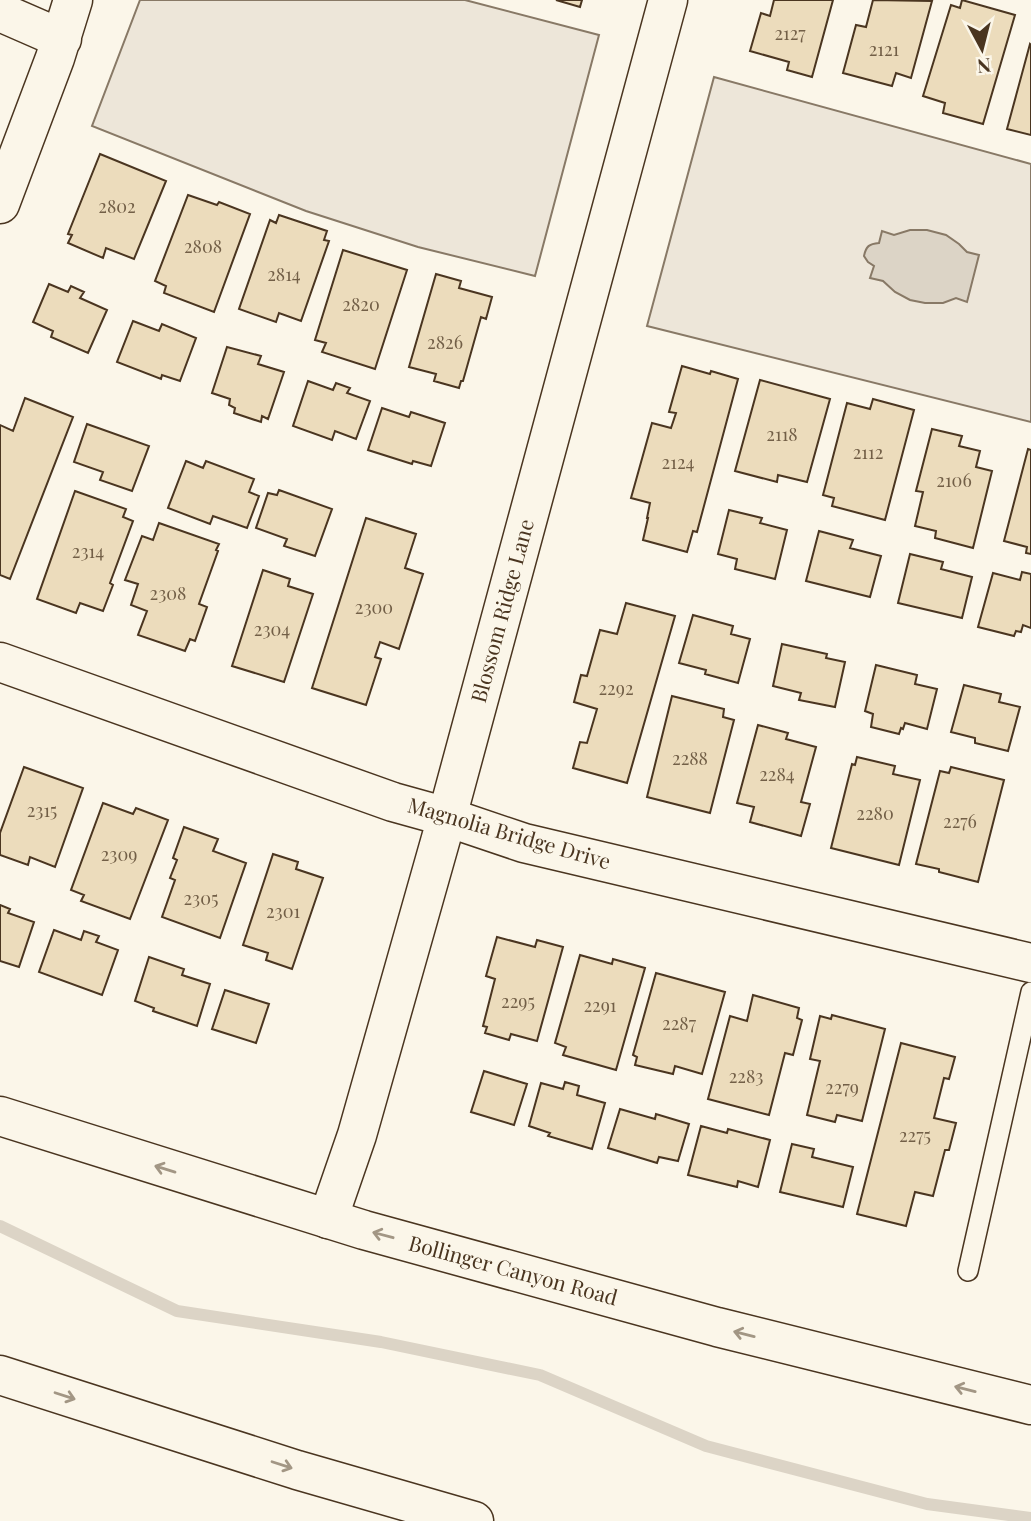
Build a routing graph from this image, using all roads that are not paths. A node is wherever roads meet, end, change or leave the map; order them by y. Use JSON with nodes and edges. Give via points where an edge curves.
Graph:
{"nodes":[{"id":1,"x":73,"y":0,"type":"edge"},
{"id":2,"x":668,"y":0,"type":"edge"},
{"id":3,"x":0,"y":12,"type":"edge"},
{"id":4,"x":62,"y":40,"type":"junction"},
{"id":5,"x":0,"y":204,"type":"edge"},
{"id":6,"x":0,"y":662,"type":"edge"},
{"id":7,"x":447,"y":817,"type":"junction"},
{"id":8,"x":1031,"y":962,"type":"edge"},
{"id":9,"x":1031,"y":992,"type":"edge"},
{"id":10,"x":0,"y":1116,"type":"edge"},
{"id":11,"x":328,"y":1219,"type":"junction"},
{"id":12,"x":968,"y":1271,"type":"dead end"},
{"id":13,"x":0,"y":1375,"type":"edge"},
{"id":14,"x":1031,"y":1405,"type":"edge"},
{"id":15,"x":474,"y":1521,"type":"edge"}],
"edges":[{"from":1,"to":4,"type":"street"},
{"from":2,"to":7,"type":"street","name":"Blossom Ridge Lane"},
{"from":3,"to":4,"type":"street"},
{"from":4,"to":5,"type":"street"},
{"from":6,"to":7,"type":"street","name":"Magnolia Bridge Drive","via":[[393,802]]},
{"from":7,"to":8,"type":"street","name":"Magnolia Bridge Drive","via":[[524,843]]},
{"from":7,"to":11,"type":"street","name":"Blossom Ridge Lane","via":[[357,1135]]},
{"from":9,"to":12,"type":"lane"},
{"from":11,"to":10,"type":"street","name":"Bollinger Canyon Road","one_way":true},
{"from":14,"to":11,"type":"street","name":"Bollinger Canyon Road","one_way":true,"via":[[718,1327]]},
{"from":13,"to":15,"type":"street","one_way":true}]}
